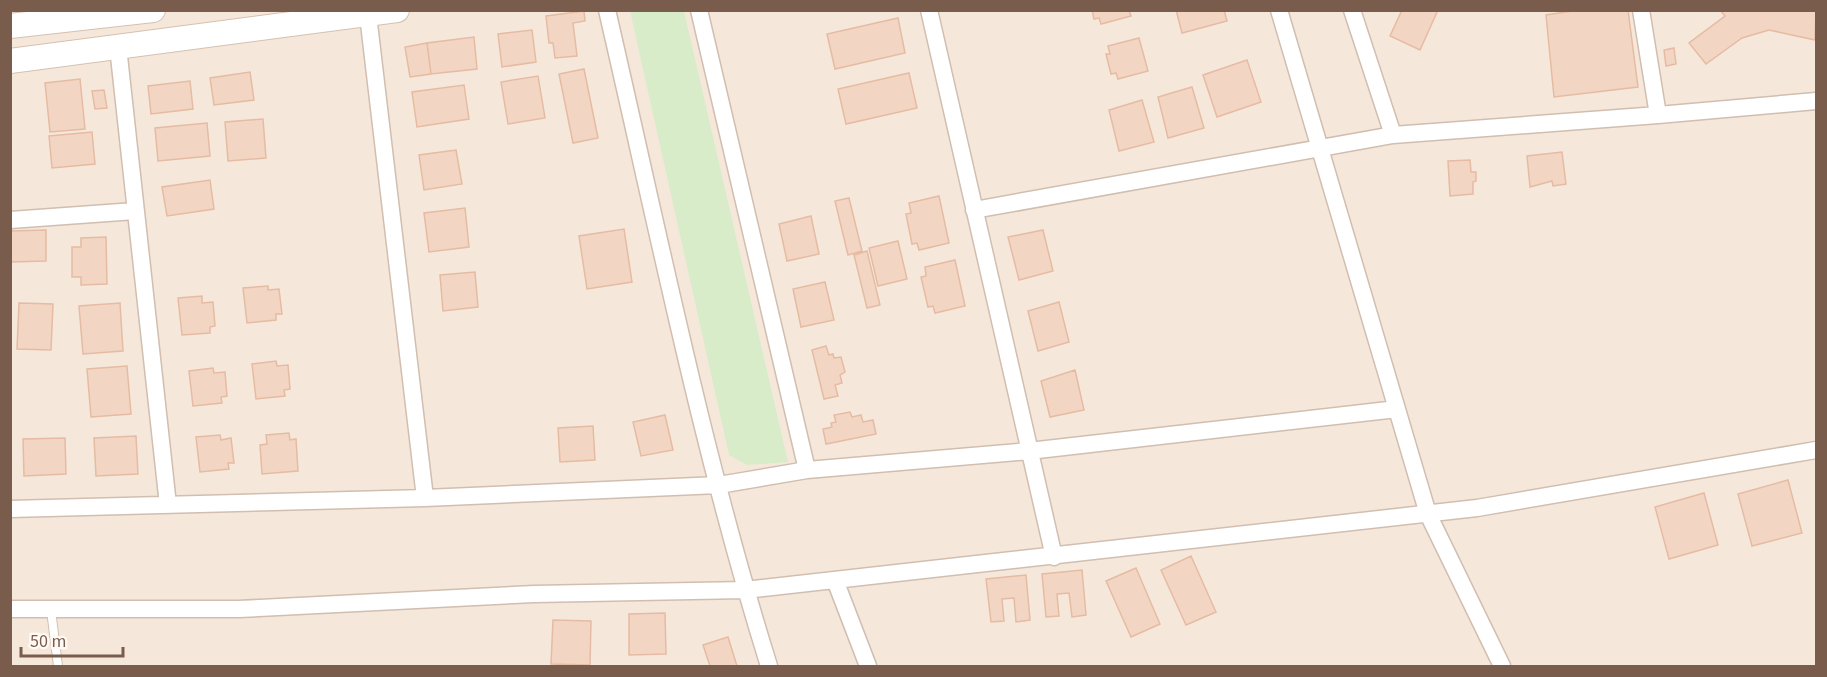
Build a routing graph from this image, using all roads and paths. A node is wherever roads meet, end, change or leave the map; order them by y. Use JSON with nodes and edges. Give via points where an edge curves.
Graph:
{"nodes":[{"id":1,"x":153,"y":10,"type":"edge"},
{"id":2,"x":397,"y":10,"type":"edge"},
{"id":3,"x":607,"y":10,"type":"edge"},
{"id":4,"x":699,"y":10,"type":"edge"},
{"id":5,"x":928,"y":10,"type":"edge"},
{"id":6,"x":1279,"y":10,"type":"edge"},
{"id":7,"x":1352,"y":10,"type":"edge"},
{"id":8,"x":1641,"y":10,"type":"edge"},
{"id":9,"x":368,"y":15,"type":"junction"},
{"id":10,"x":10,"y":26,"type":"edge"},
{"id":11,"x":118,"y":47,"type":"junction"},
{"id":12,"x":10,"y":61,"type":"edge"},
{"id":13,"x":1816,"y":101,"type":"edge"},
{"id":14,"x":1658,"y":115,"type":"junction"},
{"id":15,"x":1393,"y":135,"type":"junction"},
{"id":16,"x":1319,"y":147,"type":"junction"},
{"id":17,"x":974,"y":210,"type":"junction"},
{"id":18,"x":135,"y":211,"type":"junction"},
{"id":19,"x":10,"y":220,"type":"edge"},
{"id":20,"x":1397,"y":409,"type":"junction"},
{"id":21,"x":1816,"y":450,"type":"edge"},
{"id":22,"x":1029,"y":451,"type":"junction"},
{"id":23,"x":807,"y":470,"type":"junction"},
{"id":24,"x":718,"y":485,"type":"junction"},
{"id":25,"x":426,"y":498,"type":"junction"},
{"id":26,"x":168,"y":505,"type":"junction"},
{"id":27,"x":10,"y":509,"type":"edge"},
{"id":28,"x":1428,"y":514,"type":"junction"},
{"id":29,"x":1054,"y":557,"type":"junction"},
{"id":30,"x":835,"y":580,"type":"junction"},
{"id":31,"x":745,"y":590,"type":"junction"},
{"id":32,"x":10,"y":609,"type":"edge"},
{"id":33,"x":51,"y":609,"type":"junction"},
{"id":34,"x":58,"y":666,"type":"edge"},
{"id":35,"x":769,"y":666,"type":"edge"},
{"id":36,"x":868,"y":666,"type":"edge"},
{"id":37,"x":1502,"y":666,"type":"edge"}],
"edges":[{"from":1,"to":10,"type":"main road"},
{"from":2,"to":9,"type":"main road"},
{"from":3,"to":24,"type":"street"},
{"from":4,"to":23,"type":"street"},
{"from":5,"to":17,"type":"street"},
{"from":6,"to":16,"type":"street"},
{"from":7,"to":15,"type":"street"},
{"from":8,"to":14,"type":"street"},
{"from":9,"to":11,"type":"main road"},
{"from":9,"to":25,"type":"street"},
{"from":11,"to":12,"type":"main road"},
{"from":11,"to":18,"type":"street"},
{"from":13,"to":14,"type":"street"},
{"from":14,"to":15,"type":"street"},
{"from":15,"to":16,"type":"street"},
{"from":16,"to":17,"type":"street"},
{"from":16,"to":20,"type":"street"},
{"from":17,"to":22,"type":"street"},
{"from":18,"to":19,"type":"street"},
{"from":18,"to":26,"type":"street"},
{"from":20,"to":22,"type":"street"},
{"from":20,"to":28,"type":"street"},
{"from":21,"to":28,"type":"street"},
{"from":22,"to":23,"type":"street"},
{"from":22,"to":29,"type":"street"},
{"from":23,"to":24,"type":"street"},
{"from":24,"to":25,"type":"street"},
{"from":24,"to":31,"type":"street"},
{"from":25,"to":26,"type":"street"},
{"from":26,"to":27,"type":"street"},
{"from":28,"to":29,"type":"street"},
{"from":28,"to":37,"type":"street"},
{"from":29,"to":30,"type":"street"},
{"from":30,"to":31,"type":"street"},
{"from":30,"to":36,"type":"street"},
{"from":31,"to":33,"type":"street","via":[[534,594],[239,609]]},
{"from":31,"to":35,"type":"street"},
{"from":32,"to":33,"type":"street"},
{"from":33,"to":34,"type":"lane"}]}
